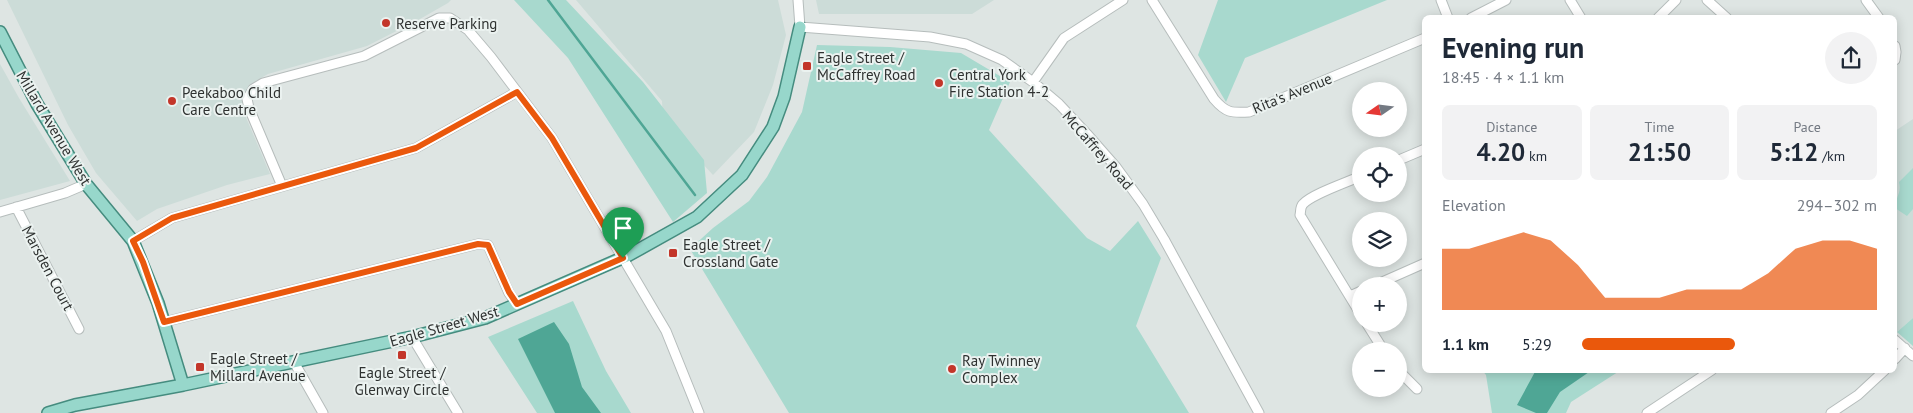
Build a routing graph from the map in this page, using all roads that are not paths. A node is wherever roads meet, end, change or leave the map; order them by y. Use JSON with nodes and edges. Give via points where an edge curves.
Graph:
{"nodes":[{"id":1,"x":798,"y":0,"type":"edge"},
{"id":2,"x":1123,"y":0,"type":"edge"},
{"id":3,"x":1152,"y":0,"type":"edge"},
{"id":4,"x":1440,"y":0,"type":"edge"},
{"id":5,"x":1506,"y":0,"type":"edge"},
{"id":6,"x":1570,"y":0,"type":"edge"},
{"id":7,"x":1676,"y":0,"type":"edge"},
{"id":8,"x":1707,"y":0,"type":"edge"},
{"id":9,"x":1866,"y":0,"type":"edge"},
{"id":10,"x":1447,"y":15,"type":"edge"},
{"id":11,"x":1477,"y":15,"type":"edge"},
{"id":12,"x":1579,"y":15,"type":"edge"},
{"id":13,"x":1661,"y":15,"type":"edge"},
{"id":14,"x":1724,"y":15,"type":"edge"},
{"id":15,"x":1877,"y":15,"type":"edge"},
{"id":16,"x":800,"y":27,"type":"junction"},
{"id":17,"x":0,"y":32,"type":"edge"},
{"id":18,"x":1422,"y":39,"type":"edge"},
{"id":19,"x":1033,"y":82,"type":"junction"},
{"id":20,"x":517,"y":92,"type":"junction"},
{"id":21,"x":1422,"y":150,"type":"edge"},
{"id":22,"x":1407,"y":157,"type":"edge"},
{"id":23,"x":1352,"y":180,"type":"edge"},
{"id":24,"x":86,"y":184,"type":"junction"},
{"id":25,"x":282,"y":186,"type":"junction"},
{"id":26,"x":16,"y":208,"type":"junction"},
{"id":27,"x":0,"y":212,"type":"edge"},
{"id":28,"x":133,"y":241,"type":"junction"},
{"id":29,"x":623,"y":258,"type":"junction"},
{"id":30,"x":1422,"y":264,"type":"edge"},
{"id":31,"x":1393,"y":277,"type":"edge"},
{"id":32,"x":1350,"y":296,"type":"joint"},
{"id":33,"x":1352,"y":299,"type":"edge"},
{"id":34,"x":517,"y":304,"type":"junction"},
{"id":35,"x":164,"y":322,"type":"junction"},
{"id":36,"x":80,"y":329,"type":"dead end"},
{"id":37,"x":412,"y":337,"type":"junction"},
{"id":38,"x":1897,"y":342,"type":"edge"},
{"id":39,"x":1905,"y":348,"type":"junction"},
{"id":40,"x":1897,"y":356,"type":"edge"},
{"id":41,"x":1913,"y":356,"type":"edge"},
{"id":42,"x":294,"y":362,"type":"junction"},
{"id":43,"x":1707,"y":373,"type":"edge"},
{"id":44,"x":1882,"y":373,"type":"edge"},
{"id":45,"x":1407,"y":379,"type":"edge"},
{"id":46,"x":183,"y":385,"type":"junction"},
{"id":47,"x":1417,"y":389,"type":"dead end"},
{"id":48,"x":77,"y":409,"type":"edge"},
{"id":49,"x":48,"y":413,"type":"edge"},
{"id":50,"x":323,"y":413,"type":"edge"},
{"id":51,"x":458,"y":413,"type":"edge"},
{"id":52,"x":699,"y":413,"type":"edge"},
{"id":53,"x":1259,"y":413,"type":"edge"},
{"id":54,"x":1647,"y":413,"type":"edge"},
{"id":55,"x":1831,"y":413,"type":"edge"}],
"edges":[{"from":1,"to":16,"type":"street","name":"Eagle Street West"},
{"from":2,"to":19,"type":"street","via":[[1064,38]]},
{"from":3,"to":18,"type":"street","name":"Rita's Avenue","via":[[1214,99],[1223,109],[1234,113],[1249,112]]},
{"from":4,"to":10,"type":"street"},
{"from":5,"to":11,"type":"street"},
{"from":6,"to":12,"type":"street"},
{"from":7,"to":13,"type":"street"},
{"from":8,"to":14,"type":"street"},
{"from":9,"to":15,"type":"street"},
{"from":16,"to":19,"type":"street","name":"McCaffrey Road","via":[[930,37],[966,44],[1002,60]]},
{"from":16,"to":29,"type":"main road","name":"Eagle Street West","via":[[784,97],[773,127],[742,176],[697,216]]},
{"from":17,"to":24,"type":"main road","name":"Millard Avenue West","via":[[37,104]]},
{"from":19,"to":53,"type":"street","name":"McCaffrey Road","via":[[1087,134],[1143,204]]},
{"from":20,"to":25,"type":"street","via":[[416,148]]},
{"from":20,"to":25,"type":"street","via":[[468,30],[450,18],[439,18],[364,56],[263,83],[253,89],[247,99],[252,119]]},
{"from":20,"to":29,"type":"street","via":[[552,138]]},
{"from":21,"to":22,"type":"street"},
{"from":23,"to":32,"type":"street","via":[[1304,202],[1300,215]]},
{"from":24,"to":26,"type":"street"},
{"from":24,"to":28,"type":"main road","name":"Millard Avenue West"},
{"from":25,"to":28,"type":"street","via":[[172,218]]},
{"from":26,"to":27,"type":"street"},
{"from":26,"to":36,"type":"street","name":"Marsden Court"},
{"from":28,"to":35,"type":"main road","name":"Millard Avenue West"},
{"from":29,"to":34,"type":"main road","name":"Eagle Street West"},
{"from":29,"to":52,"type":"street","via":[[666,331]]},
{"from":30,"to":31,"type":"street"},
{"from":32,"to":33,"type":"street"},
{"from":34,"to":35,"type":"street","via":[[488,245],[478,244]]},
{"from":34,"to":37,"type":"main road","name":"Eagle Street West","via":[[485,318]]},
{"from":35,"to":46,"type":"main road","name":"Millard Avenue West"},
{"from":37,"to":42,"type":"main road","name":"Eagle Street West"},
{"from":37,"to":51,"type":"street"},
{"from":38,"to":39,"type":"street"},
{"from":39,"to":40,"type":"street"},
{"from":39,"to":41,"type":"street"},
{"from":42,"to":46,"type":"main road","name":"Eagle Street West"},
{"from":42,"to":50,"type":"street"},
{"from":43,"to":54,"type":"street"},
{"from":44,"to":55,"type":"street","via":[[1858,396]]},
{"from":45,"to":47,"type":"street"},
{"from":46,"to":48,"type":"main road","name":"Eagle Street West"},
{"from":48,"to":49,"type":"main road","name":"Eagle Street West"}]}
